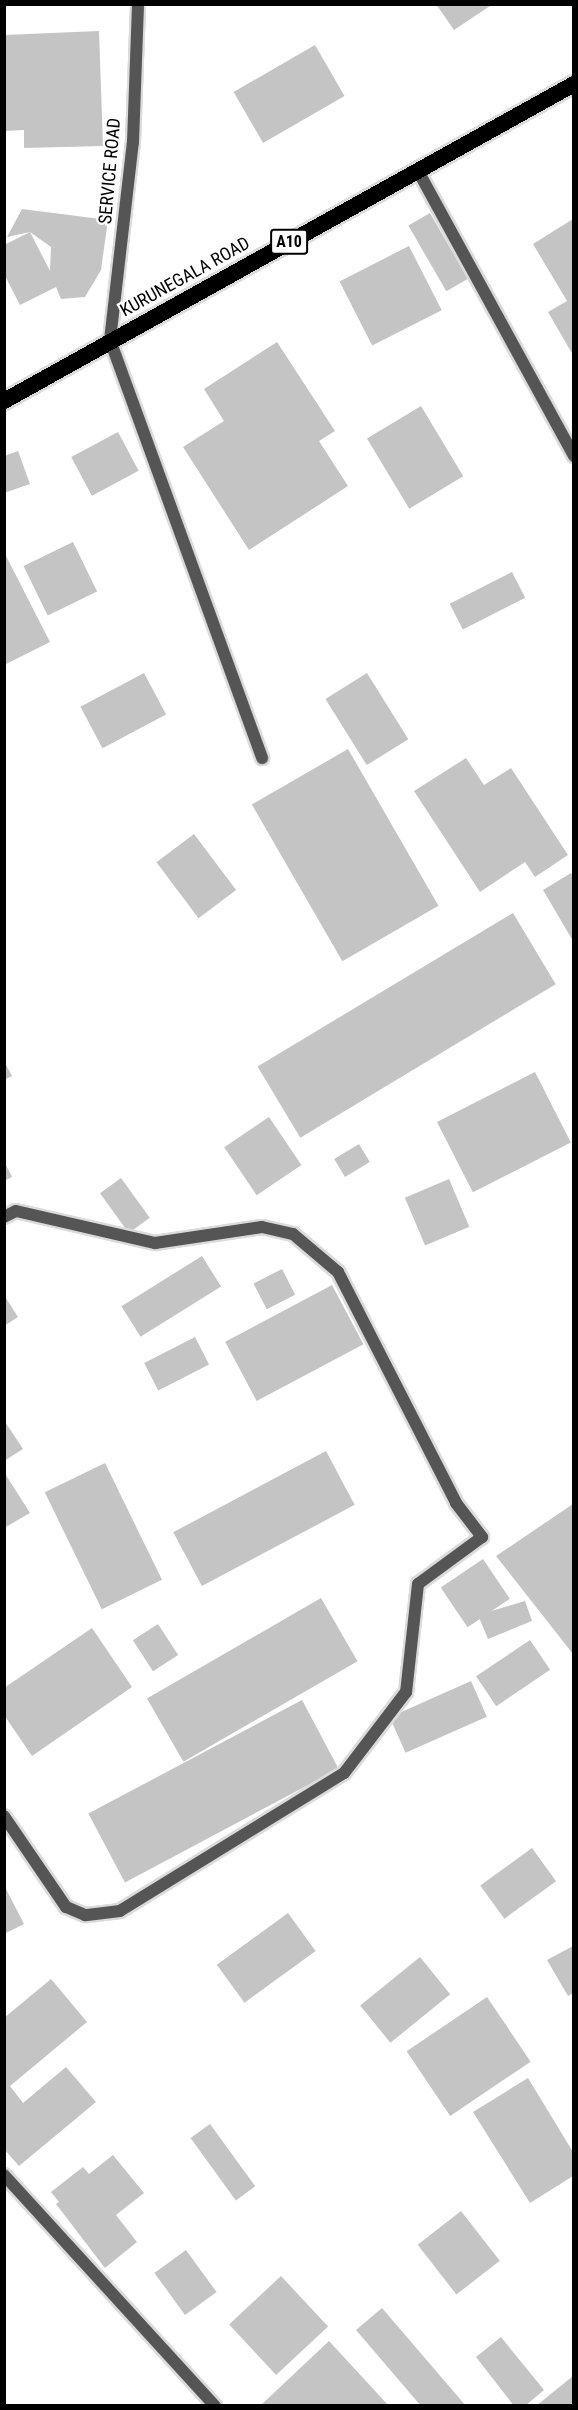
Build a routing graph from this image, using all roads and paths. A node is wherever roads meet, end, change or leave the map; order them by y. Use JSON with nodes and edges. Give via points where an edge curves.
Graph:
{"nodes":[{"id":1,"x":138,"y":4,"type":"edge"},
{"id":2,"x":573,"y":84,"type":"edge"},
{"id":3,"x":418,"y":171,"type":"junction"},
{"id":4,"x":110,"y":340,"type":"junction"},
{"id":5,"x":4,"y":400,"type":"edge"},
{"id":6,"x":573,"y":456,"type":"edge"},
{"id":7,"x":262,"y":758,"type":"dead end"},
{"id":8,"x":4,"y":1217,"type":"edge"},
{"id":9,"x":4,"y":1816,"type":"edge"},
{"id":10,"x":4,"y":2175,"type":"edge"},
{"id":11,"x":215,"y":2406,"type":"edge"}],
"edges":[{"from":1,"to":4,"type":"street","name":"SERVICE ROAD","via":[[133,142]]},
{"from":2,"to":3,"type":"highway","name":"KURUNEGALA ROAD","number":"A10"},
{"from":3,"to":4,"type":"highway","name":"KURUNEGALA ROAD","number":"A10"},
{"from":3,"to":6,"type":"street"},
{"from":4,"to":5,"type":"highway","name":"KURUNEGALA ROAD","number":"A10"},
{"from":4,"to":7,"type":"street"},
{"from":8,"to":9,"type":"street","via":[[16,1211],[155,1243],[262,1227],[294,1234],[338,1272],[456,1503],[482,1537],[418,1584],[406,1692],[344,1773],[120,1911],[85,1915],[66,1907]]},
{"from":10,"to":11,"type":"street"}]}
